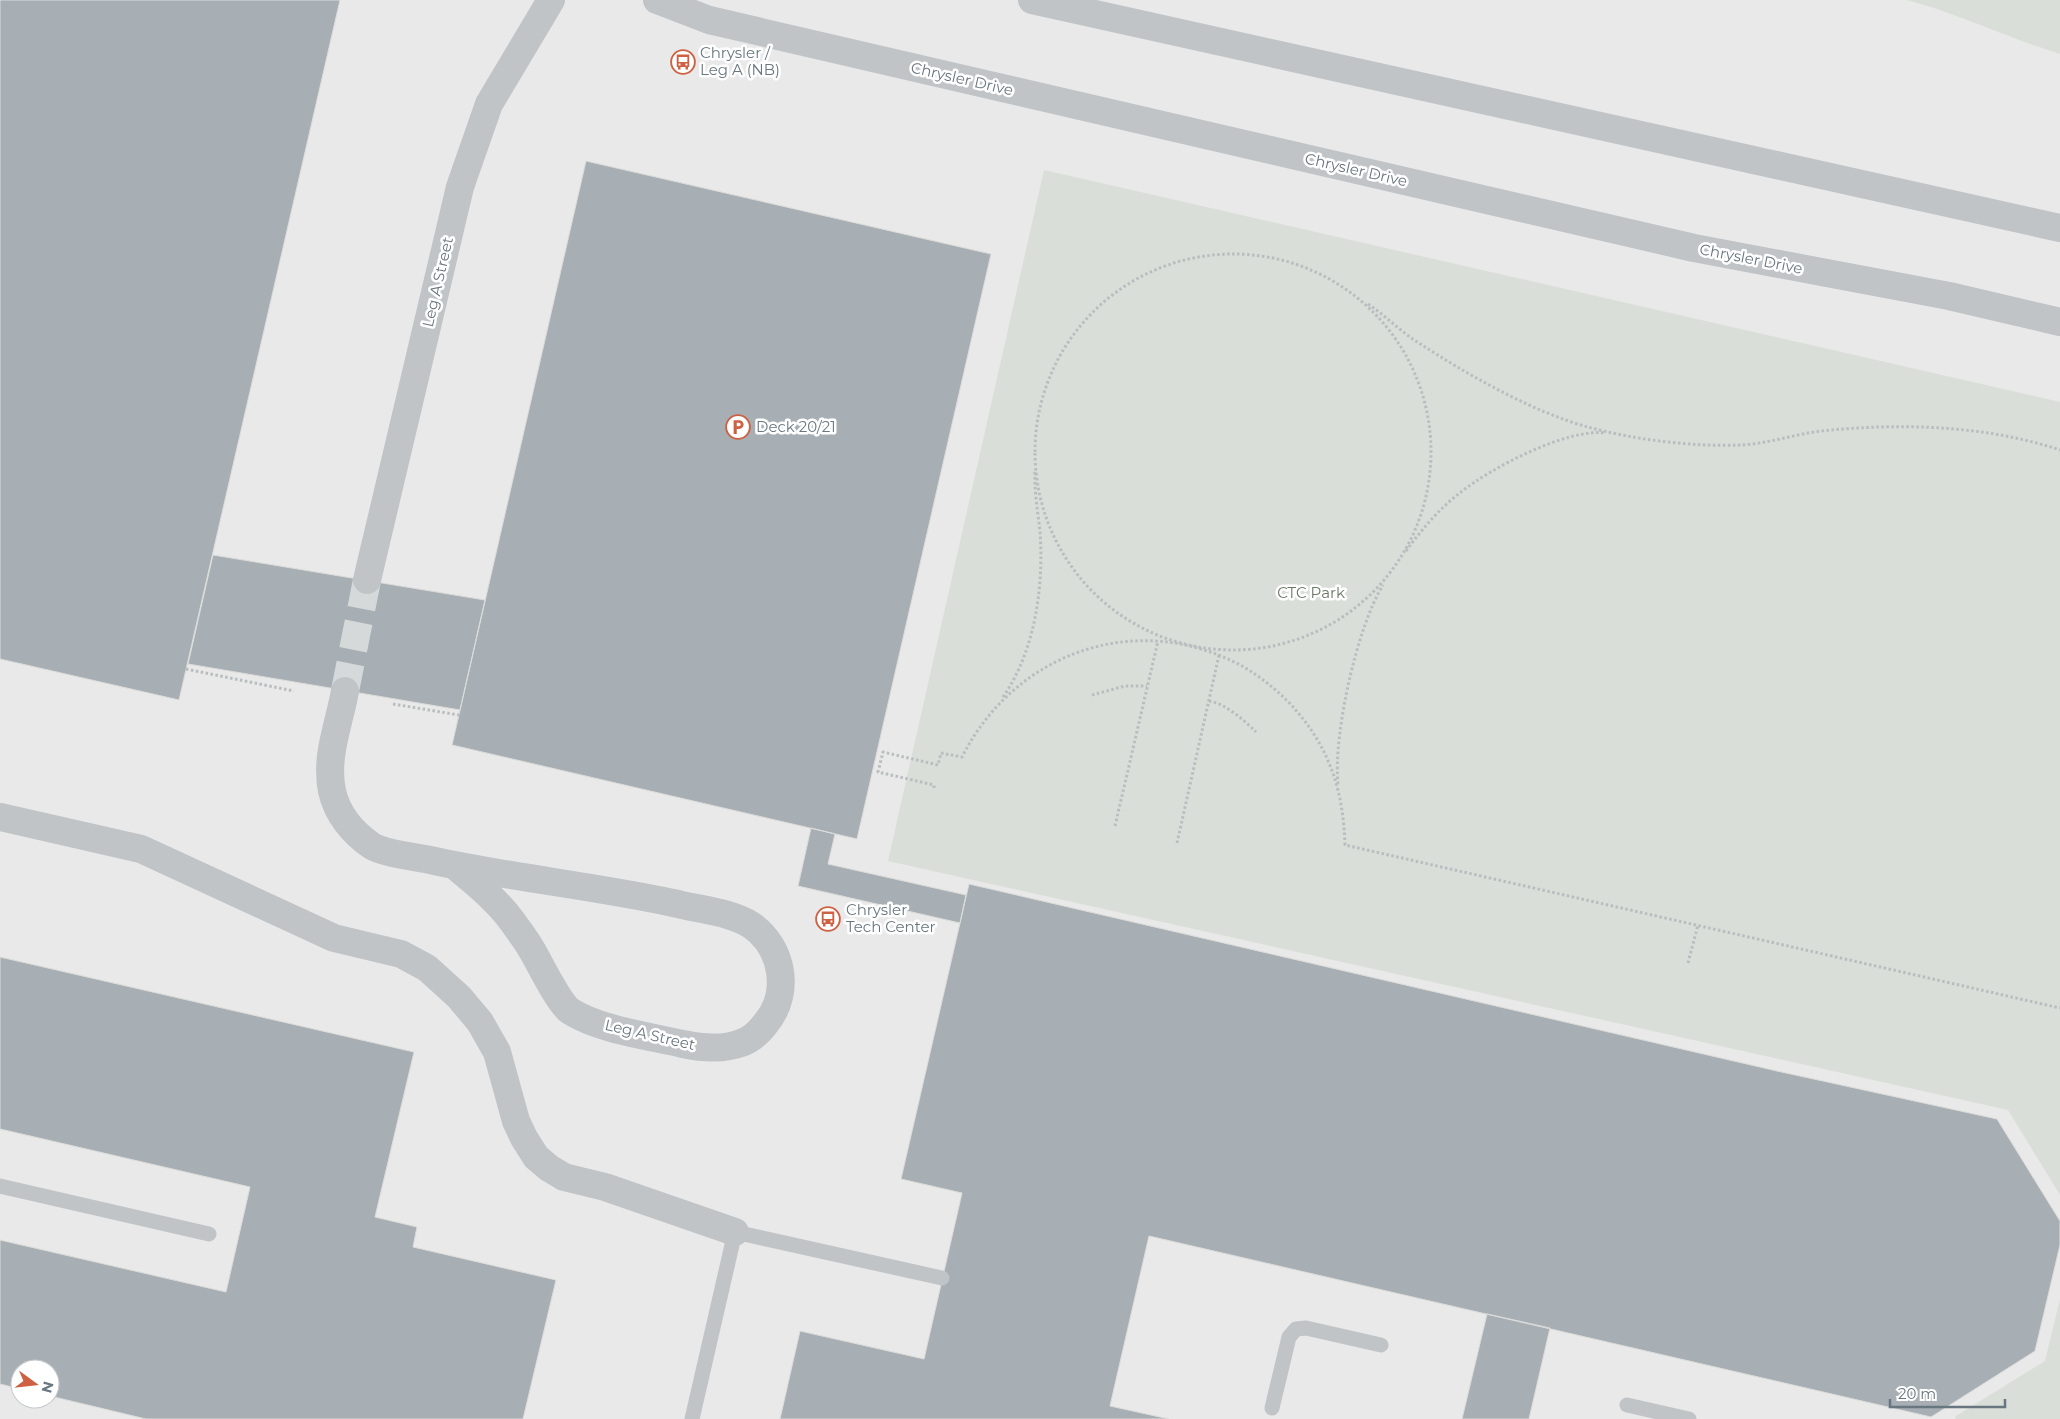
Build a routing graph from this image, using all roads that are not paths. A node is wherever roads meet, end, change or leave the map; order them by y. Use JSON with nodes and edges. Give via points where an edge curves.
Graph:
{"nodes":[{"id":1,"x":551,"y":0,"type":"edge"},
{"id":2,"x":657,"y":0,"type":"edge"},
{"id":3,"x":1032,"y":0,"type":"edge"},
{"id":4,"x":2060,"y":228,"type":"edge"},
{"id":5,"x":2060,"y":322,"type":"edge"},
{"id":6,"x":367,"y":580,"type":"tunnel mouth"},
{"id":7,"x":345,"y":691,"type":"tunnel mouth"},
{"id":8,"x":0,"y":817,"type":"edge"},
{"id":9,"x":454,"y":865,"type":"junction"},
{"id":10,"x":0,"y":1186,"type":"edge"},
{"id":11,"x":735,"y":1232,"type":"junction"},
{"id":12,"x":209,"y":1234,"type":"dead end"},
{"id":13,"x":942,"y":1278,"type":"dead end"},
{"id":14,"x":1381,"y":1345,"type":"dead end"},
{"id":15,"x":1627,"y":1405,"type":"dead end"},
{"id":16,"x":1272,"y":1408,"type":"dead end"},
{"id":17,"x":692,"y":1419,"type":"edge"},
{"id":18,"x":1689,"y":1419,"type":"edge"}],
"edges":[{"from":1,"to":6,"type":"street","name":"Leg A Street","via":[[489,104],[460,188]]},
{"from":2,"to":5,"type":"street","name":"Chrysler Drive","via":[[709,20],[1685,246],[1949,296]]},
{"from":3,"to":4,"type":"street"},
{"from":7,"to":9,"type":"street","name":"Leg A Street","via":[[328,766],[339,812],[354,832],[375,848]]},
{"from":8,"to":11,"type":"street","via":[[141,849],[334,938],[401,954],[427,968],[480,1022],[497,1052],[516,1121],[536,1157],[564,1177],[605,1187]]},
{"from":9,"to":9,"type":"street","name":"Leg A Street","via":[[510,918],[567,1009],[591,1022],[698,1047],[726,1047],[744,1043],[773,1015],[780,997],[781,977],[776,955],[767,938],[749,924],[728,916],[624,892]]},
{"from":10,"to":12,"type":"lane"},
{"from":11,"to":13,"type":"lane"},
{"from":11,"to":17,"type":"lane"},
{"from":14,"to":16,"type":"lane","via":[[1306,1328],[1296,1329],[1288,1337]]},
{"from":15,"to":18,"type":"lane"}]}
